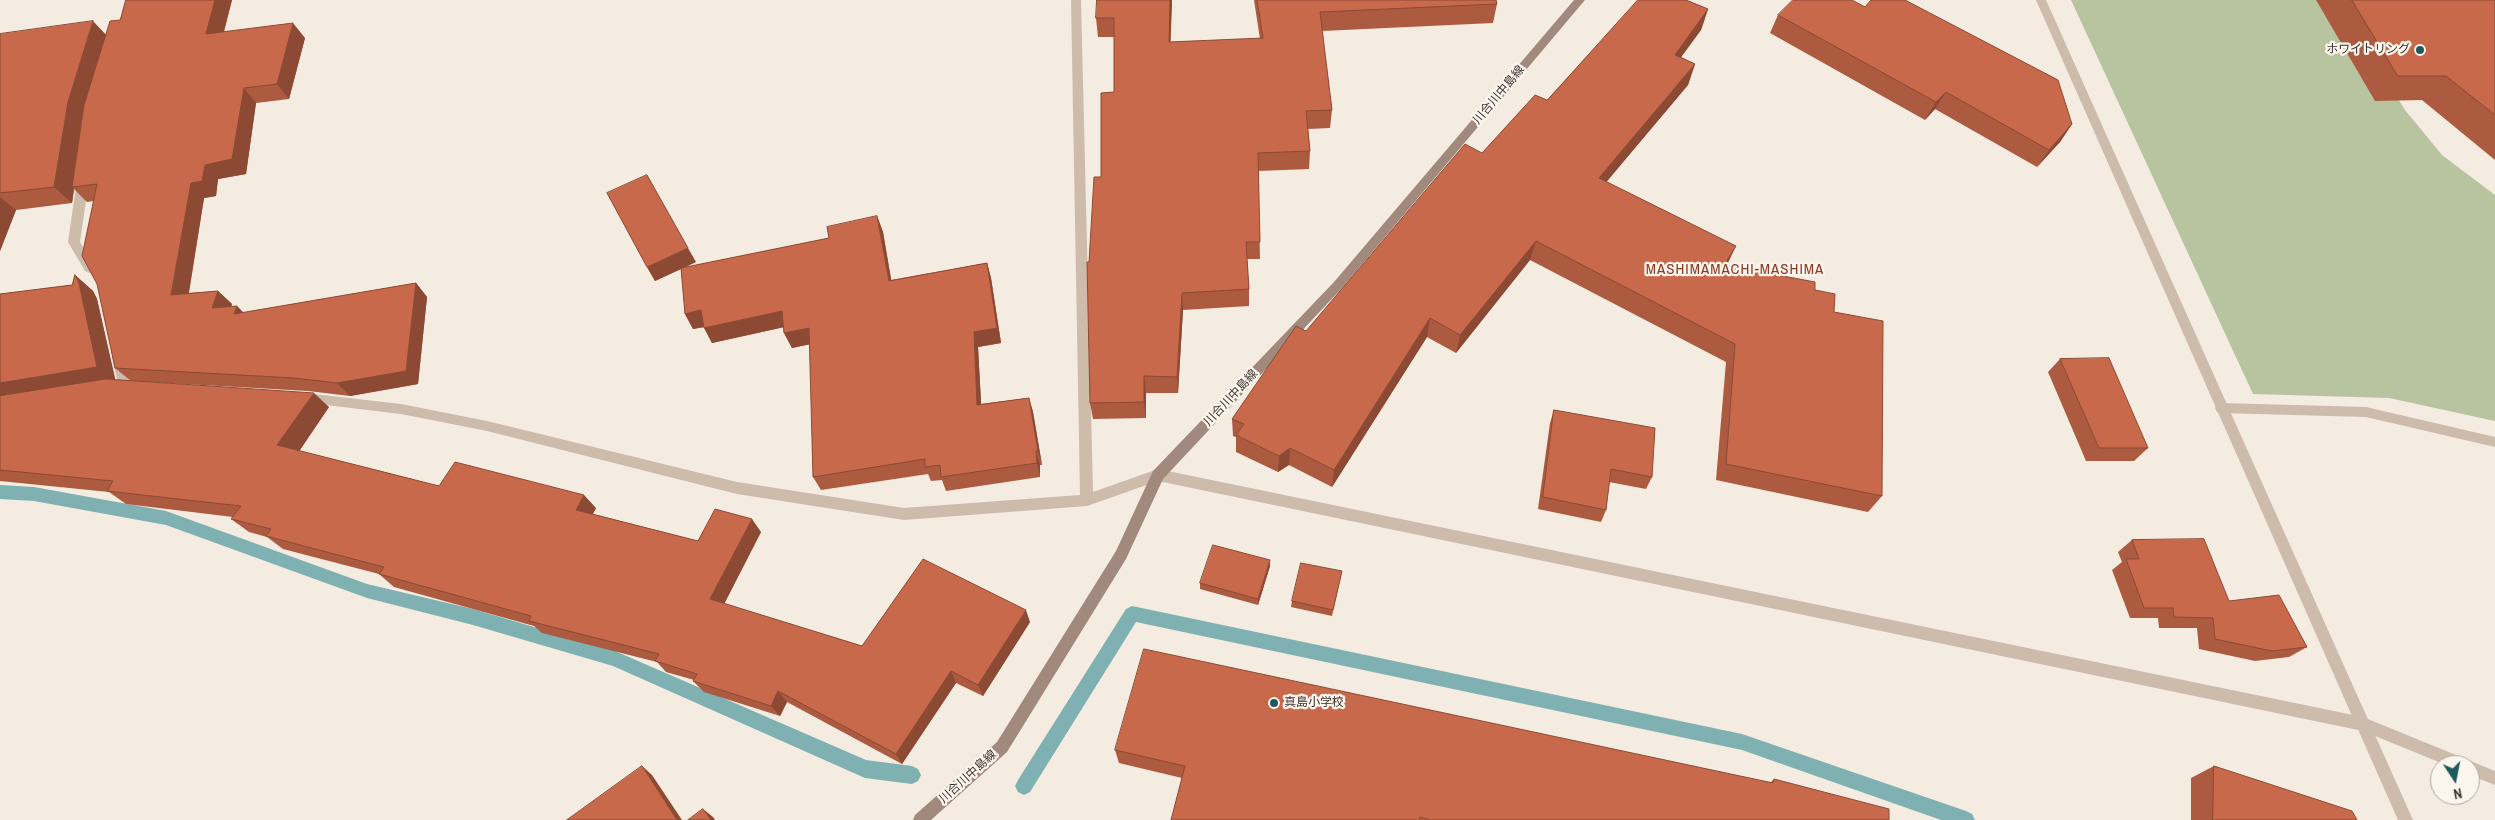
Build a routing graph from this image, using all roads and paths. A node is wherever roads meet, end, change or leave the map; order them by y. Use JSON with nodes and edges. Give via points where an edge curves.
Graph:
{"nodes":[{"id":1,"x":1076,"y":0,"type":"edge"},
{"id":2,"x":1580,"y":0,"type":"edge"},
{"id":3,"x":2041,"y":0,"type":"edge"},
{"id":4,"x":85,"y":166,"type":"edge"},
{"id":5,"x":96,"y":282,"type":"edge"},
{"id":6,"x":115,"y":343,"type":"edge"},
{"id":7,"x":125,"y":388,"type":"edge"},
{"id":8,"x":289,"y":397,"type":"edge"},
{"id":9,"x":2221,"y":408,"type":"junction"},
{"id":10,"x":2495,"y":442,"type":"edge"},
{"id":11,"x":1158,"y":476,"type":"junction"},
{"id":12,"x":1087,"y":500,"type":"junction"},
{"id":13,"x":2363,"y":724,"type":"junction"},
{"id":14,"x":2439,"y":755,"type":"edge"},
{"id":15,"x":2480,"y":772,"type":"edge"},
{"id":16,"x":2495,"y":778,"type":"edge"},
{"id":17,"x":920,"y":820,"type":"edge"},
{"id":18,"x":2406,"y":820,"type":"edge"}],
"edges":[{"from":1,"to":12,"type":"street"},
{"from":2,"to":11,"type":"main road","name":"川合川中島線","via":[[1338,285]]},
{"from":3,"to":9,"type":"street"},
{"from":4,"to":5,"type":"street","via":[[74,242]]},
{"from":6,"to":7,"type":"street"},
{"from":8,"to":12,"type":"street","via":[[402,409],[487,426],[737,488],[904,514]]},
{"from":9,"to":10,"type":"street","via":[[2366,412]]},
{"from":9,"to":13,"type":"street"},
{"from":11,"to":12,"type":"street"},
{"from":11,"to":13,"type":"street"},
{"from":11,"to":17,"type":"main road","name":"川合川中島線","via":[[1121,555],[1002,747]]},
{"from":13,"to":14,"type":"street"},
{"from":13,"to":18,"type":"street"},
{"from":15,"to":16,"type":"street"}]}
